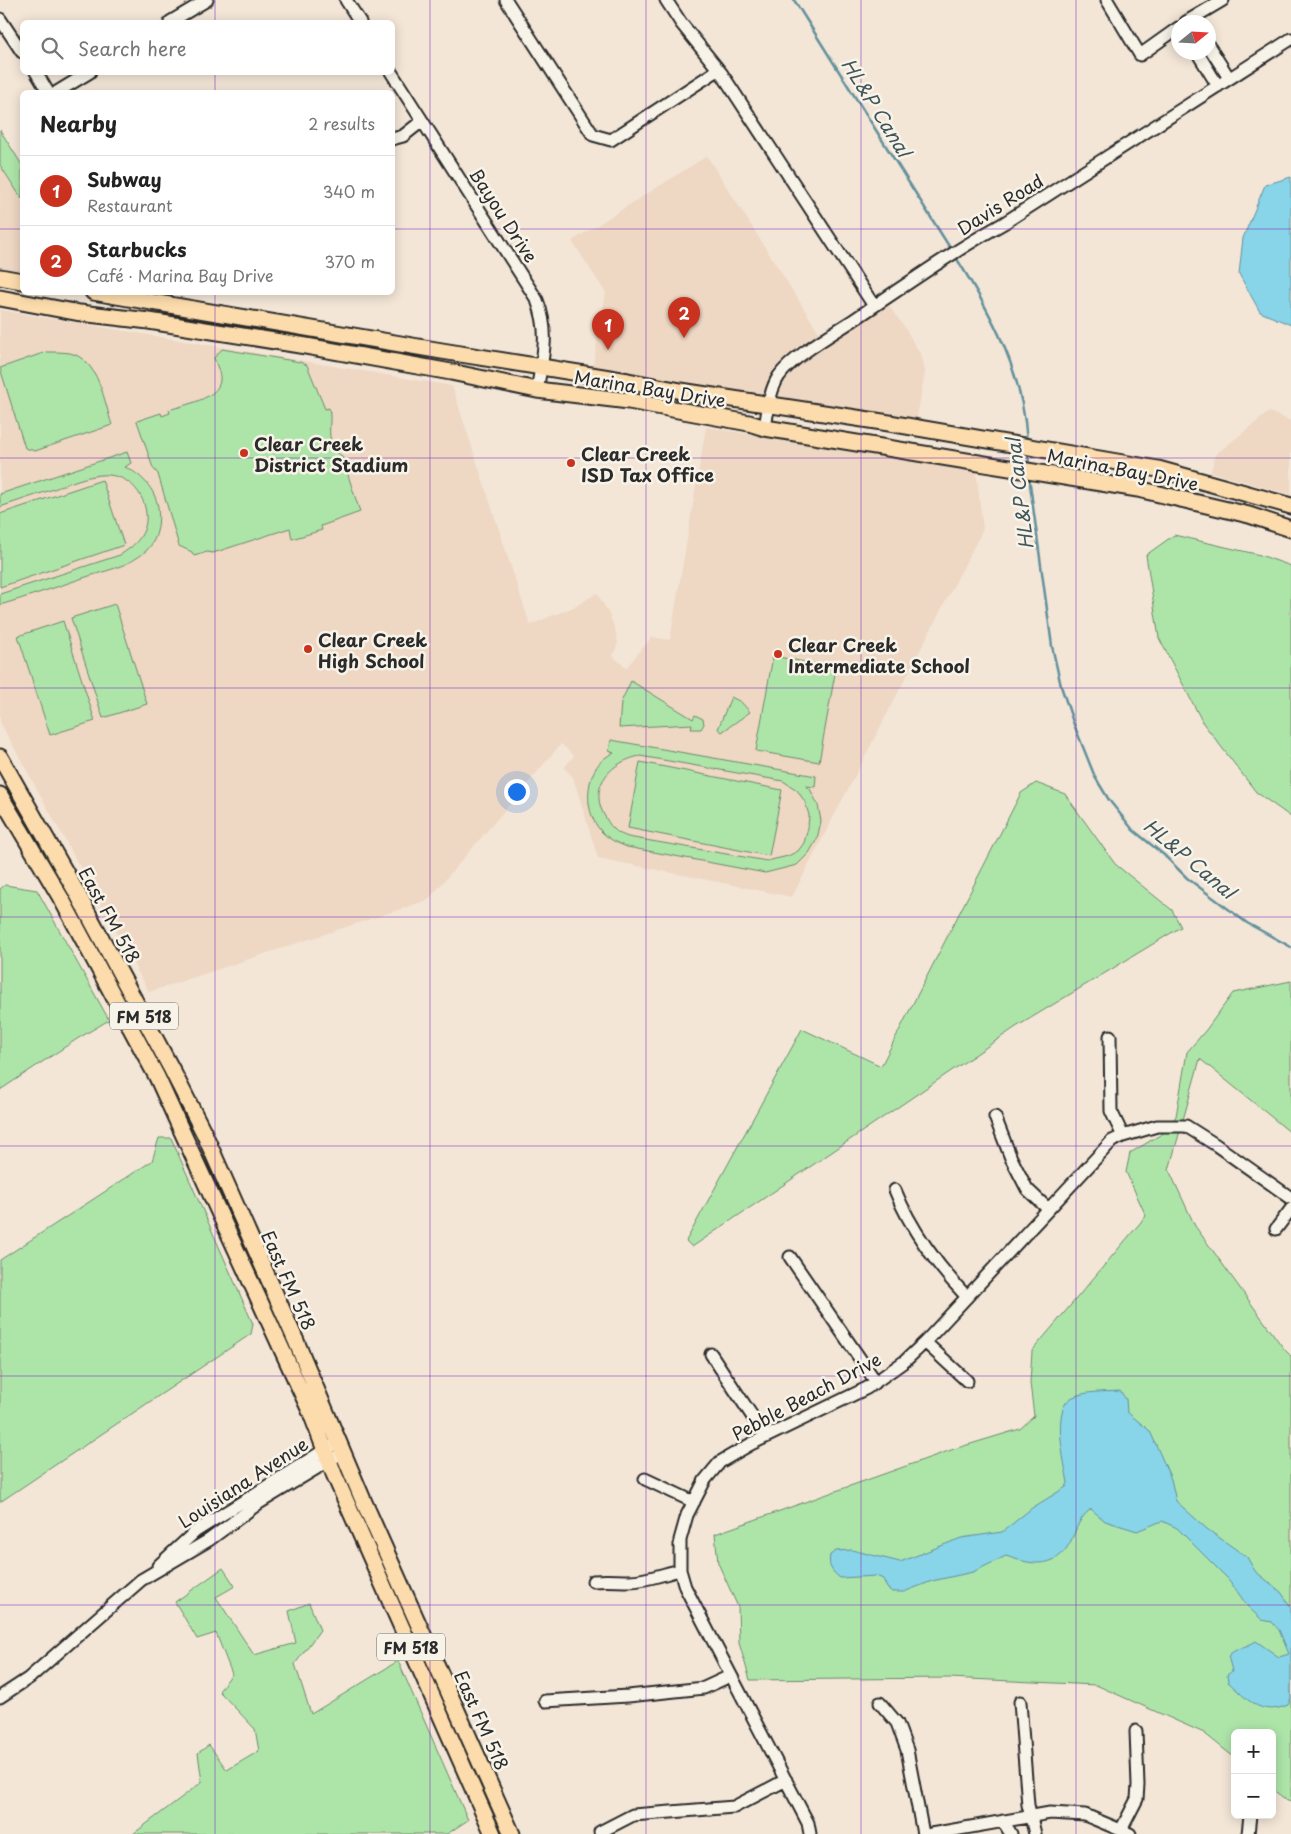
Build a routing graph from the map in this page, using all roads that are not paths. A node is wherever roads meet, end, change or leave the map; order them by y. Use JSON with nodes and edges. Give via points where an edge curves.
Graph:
{"nodes":[{"id":1,"x":206,"y":0,"type":"edge"},
{"id":2,"x":346,"y":0,"type":"edge"},
{"id":3,"x":506,"y":0,"type":"edge"},
{"id":4,"x":666,"y":0,"type":"edge"},
{"id":5,"x":1107,"y":0,"type":"edge"},
{"id":6,"x":1223,"y":0,"type":"edge"},
{"id":7,"x":1200,"y":15,"type":"edge"},
{"id":8,"x":0,"y":18,"type":"edge"},
{"id":9,"x":173,"y":20,"type":"edge"},
{"id":10,"x":359,"y":20,"type":"edge"},
{"id":11,"x":1171,"y":33,"type":"edge"},
{"id":12,"x":1291,"y":39,"type":"edge"},
{"id":13,"x":20,"y":49,"type":"edge"},
{"id":14,"x":1216,"y":58,"type":"edge"},
{"id":15,"x":1202,"y":60,"type":"edge"},
{"id":16,"x":718,"y":70,"type":"junction"},
{"id":17,"x":38,"y":75,"type":"edge"},
{"id":18,"x":85,"y":75,"type":"edge"},
{"id":19,"x":393,"y":75,"type":"edge"},
{"id":20,"x":1229,"y":78,"type":"junction"},
{"id":21,"x":1218,"y":86,"type":"junction"},
{"id":22,"x":47,"y":90,"type":"edge"},
{"id":23,"x":60,"y":90,"type":"edge"},
{"id":24,"x":422,"y":121,"type":"junction"},
{"id":25,"x":395,"y":139,"type":"edge"},
{"id":26,"x":0,"y":278,"type":"edge"},
{"id":27,"x":20,"y":281,"type":"edge"},
{"id":28,"x":126,"y":295,"type":"edge"},
{"id":29,"x":148,"y":297,"type":"edge"},
{"id":30,"x":0,"y":298,"type":"edge"},
{"id":31,"x":874,"y":306,"type":"junction"},
{"id":32,"x":148,"y":321,"type":"junction"},
{"id":33,"x":310,"y":328,"type":"junction"},
{"id":34,"x":306,"y":346,"type":"junction"},
{"id":35,"x":442,"y":352,"type":"junction"},
{"id":36,"x":541,"y":367,"type":"junction"},
{"id":37,"x":439,"y":370,"type":"junction"},
{"id":38,"x":636,"y":382,"type":"junction"},
{"id":39,"x":538,"y":390,"type":"junction"},
{"id":40,"x":681,"y":392,"type":"junction"},
{"id":41,"x":629,"y":401,"type":"junction"},
{"id":42,"x":769,"y":406,"type":"junction"},
{"id":43,"x":678,"y":410,"type":"junction"},
{"id":44,"x":766,"y":428,"type":"junction"},
{"id":45,"x":933,"y":431,"type":"junction"},
{"id":46,"x":930,"y":455,"type":"junction"},
{"id":47,"x":1158,"y":469,"type":"junction"},
{"id":48,"x":1138,"y":489,"type":"junction"},
{"id":49,"x":1291,"y":506,"type":"edge"},
{"id":50,"x":1291,"y":529,"type":"edge"},
{"id":51,"x":0,"y":757,"type":"edge"},
{"id":52,"x":5,"y":777,"type":"edge"},
{"id":53,"x":0,"y":795,"type":"edge"},
{"id":54,"x":78,"y":893,"type":"junction"},
{"id":55,"x":62,"y":900,"type":"junction"},
{"id":56,"x":126,"y":983,"type":"junction"},
{"id":57,"x":110,"y":990,"type":"junction"},
{"id":58,"x":1110,"y":1036,"type":"dead end"},
{"id":59,"x":995,"y":1117,"type":"dead end"},
{"id":60,"x":204,"y":1133,"type":"junction"},
{"id":61,"x":1123,"y":1136,"type":"junction"},
{"id":62,"x":187,"y":1141,"type":"junction"},
{"id":63,"x":895,"y":1190,"type":"dead end"},
{"id":64,"x":1291,"y":1198,"type":"edge"},
{"id":65,"x":1048,"y":1209,"type":"junction"},
{"id":66,"x":1291,"y":1209,"type":"edge"},
{"id":67,"x":1276,"y":1229,"type":"dead end"},
{"id":68,"x":790,"y":1258,"type":"dead end"},
{"id":69,"x":271,"y":1284,"type":"junction"},
{"id":70,"x":254,"y":1291,"type":"junction"},
{"id":71,"x":967,"y":1297,"type":"junction"},
{"id":72,"x":925,"y":1342,"type":"junction"},
{"id":73,"x":711,"y":1354,"type":"dead end"},
{"id":74,"x":967,"y":1381,"type":"dead end"},
{"id":75,"x":876,"y":1382,"type":"junction"},
{"id":76,"x":766,"y":1437,"type":"junction"},
{"id":77,"x":341,"y":1446,"type":"junction"},
{"id":78,"x":327,"y":1455,"type":"junction"},
{"id":79,"x":645,"y":1480,"type":"dead end"},
{"id":80,"x":694,"y":1502,"type":"junction"},
{"id":81,"x":680,"y":1570,"type":"junction"},
{"id":82,"x":593,"y":1581,"type":"dead end"},
{"id":83,"x":410,"y":1604,"type":"junction"},
{"id":84,"x":395,"y":1610,"type":"junction"},
{"id":85,"x":730,"y":1676,"type":"junction"},
{"id":86,"x":0,"y":1697,"type":"edge"},
{"id":87,"x":545,"y":1701,"type":"dead end"},
{"id":88,"x":1020,"y":1702,"type":"dead end"},
{"id":89,"x":880,"y":1703,"type":"dead end"},
{"id":90,"x":1136,"y":1731,"type":"dead end"},
{"id":91,"x":786,"y":1780,"type":"junction"},
{"id":92,"x":1031,"y":1816,"type":"junction"},
{"id":93,"x":1250,"y":1819,"type":"edge"},
{"id":94,"x":1003,"y":1821,"type":"junction"},
{"id":95,"x":1126,"y":1832,"type":"edge"},
{"id":96,"x":493,"y":1834,"type":"edge"},
{"id":97,"x":512,"y":1834,"type":"edge"},
{"id":98,"x":601,"y":1834,"type":"edge"},
{"id":99,"x":810,"y":1834,"type":"edge"},
{"id":100,"x":923,"y":1834,"type":"edge"},
{"id":101,"x":931,"y":1834,"type":"edge"},
{"id":102,"x":1011,"y":1834,"type":"edge"},
{"id":103,"x":1035,"y":1834,"type":"edge"},
{"id":104,"x":1248,"y":1834,"type":"edge"}],
"edges":[{"from":1,"to":9,"type":"street"},
{"from":2,"to":10,"type":"street"},
{"from":3,"to":16,"type":"street","via":[[593,135],[611,140]]},
{"from":4,"to":16,"type":"street"},
{"from":5,"to":11,"type":"street","via":[[1140,54]]},
{"from":6,"to":7,"type":"street"},
{"from":8,"to":13,"type":"street"},
{"from":12,"to":20,"type":"street","name":"Davis Road"},
{"from":14,"to":20,"type":"street"},
{"from":15,"to":21,"type":"street"},
{"from":16,"to":31,"type":"street"},
{"from":17,"to":22,"type":"street"},
{"from":18,"to":23,"type":"street"},
{"from":19,"to":24,"type":"street","name":"Bayou Drive"},
{"from":20,"to":21,"type":"street","name":"Davis Road"},
{"from":21,"to":31,"type":"street","name":"Davis Road"},
{"from":24,"to":25,"type":"street"},
{"from":24,"to":36,"type":"street","name":"Bayou Drive","via":[[537,300],[545,335]]},
{"from":26,"to":27,"type":"main road"},
{"from":28,"to":29,"type":"main road","name":"Marina Bay Drive"},
{"from":29,"to":32,"type":"street"},
{"from":29,"to":33,"type":"main road","name":"Marina Bay Drive"},
{"from":30,"to":32,"type":"main road","name":"Marina Bay Drive","via":[[80,313]]},
{"from":31,"to":42,"type":"street","name":"Davis Road","via":[[784,370],[772,391]]},
{"from":32,"to":34,"type":"main road","name":"Marina Bay Drive"},
{"from":33,"to":34,"type":"main road"},
{"from":33,"to":35,"type":"main road","name":"Marina Bay Drive"},
{"from":34,"to":37,"type":"main road","name":"Marina Bay Drive"},
{"from":35,"to":36,"type":"main road","name":"Marina Bay Drive"},
{"from":35,"to":37,"type":"main road"},
{"from":36,"to":38,"type":"main road","name":"Marina Bay Drive"},
{"from":36,"to":39,"type":"street","name":"Bayou Drive"},
{"from":37,"to":39,"type":"main road","name":"Marina Bay Drive"},
{"from":38,"to":40,"type":"main road","name":"Marina Bay Drive"},
{"from":38,"to":41,"type":"main road"},
{"from":39,"to":41,"type":"main road","name":"Marina Bay Drive"},
{"from":40,"to":42,"type":"main road","name":"Marina Bay Drive"},
{"from":40,"to":43,"type":"main road"},
{"from":41,"to":43,"type":"main road","name":"Marina Bay Drive"},
{"from":42,"to":44,"type":"street","name":"Davis Road"},
{"from":42,"to":45,"type":"main road","name":"Marina Bay Drive"},
{"from":43,"to":44,"type":"main road","name":"Marina Bay Drive"},
{"from":44,"to":46,"type":"main road","name":"Marina Bay Drive"},
{"from":45,"to":46,"type":"main road"},
{"from":45,"to":47,"type":"main road","name":"Marina Bay Drive"},
{"from":46,"to":48,"type":"main road","name":"Marina Bay Drive"},
{"from":47,"to":48,"type":"main road","via":[[1156,480]]},
{"from":47,"to":49,"type":"main road","name":"Marina Bay Drive"},
{"from":48,"to":50,"type":"main road","name":"Marina Bay Drive","via":[[1249,515]]},
{"from":51,"to":52,"type":"main road","name":"East FM 518","number":"FM 518"},
{"from":52,"to":54,"type":"main road","name":"East FM 518","number":"FM 518"},
{"from":53,"to":55,"type":"main road","name":"East FM 518","number":"FM 518"},
{"from":54,"to":55,"type":"main road"},
{"from":54,"to":56,"type":"main road","name":"East FM 518","number":"FM 518"},
{"from":55,"to":57,"type":"main road","name":"East FM 518","number":"FM 518"},
{"from":56,"to":57,"type":"main road"},
{"from":56,"to":60,"type":"main road","name":"East FM 518","number":"FM 518"},
{"from":57,"to":62,"type":"main road","name":"East FM 518","number":"FM 518"},
{"from":58,"to":61,"type":"street","via":[[1110,1111]]},
{"from":59,"to":65,"type":"street","via":[[1027,1189]]},
{"from":60,"to":62,"type":"main road"},
{"from":60,"to":69,"type":"main road","name":"East FM 518","number":"FM 518"},
{"from":61,"to":64,"type":"street","name":"Pebble Beach Drive","via":[[1157,1126],[1186,1126]]},
{"from":61,"to":65,"type":"street","name":"Pebble Beach Drive","via":[[1112,1141]]},
{"from":62,"to":70,"type":"main road","name":"East FM 518","number":"FM 518"},
{"from":63,"to":71,"type":"street","via":[[903,1209],[946,1276]]},
{"from":65,"to":71,"type":"street","name":"Pebble Beach Drive"},
{"from":66,"to":67,"type":"street"},
{"from":68,"to":75,"type":"street"},
{"from":69,"to":70,"type":"main road"},
{"from":69,"to":77,"type":"main road","name":"East FM 518","number":"FM 518"},
{"from":70,"to":78,"type":"main road","name":"East FM 518","number":"FM 518"},
{"from":71,"to":72,"type":"street","name":"Pebble Beach Drive"},
{"from":72,"to":74,"type":"street"},
{"from":72,"to":75,"type":"street","name":"Pebble Beach Drive"},
{"from":73,"to":76,"type":"street"},
{"from":75,"to":76,"type":"street","name":"Pebble Beach Drive"},
{"from":76,"to":80,"type":"street","name":"Pebble Beach Drive","via":[[720,1462],[705,1480]]},
{"from":77,"to":78,"type":"street","name":"Louisiana Avenue"},
{"from":77,"to":83,"type":"main road","name":"East FM 518","number":"FM 518"},
{"from":78,"to":84,"type":"main road","name":"East FM 518","number":"FM 518"},
{"from":78,"to":86,"type":"street","name":"Louisiana Avenue","via":[[209,1540],[140,1580],[29,1678]]},
{"from":79,"to":80,"type":"street"},
{"from":80,"to":81,"type":"street","name":"Pebble Beach Drive","via":[[680,1540]]},
{"from":81,"to":82,"type":"street","via":[[648,1579]]},
{"from":81,"to":85,"type":"street","name":"Pebble Beach Drive","via":[[685,1588]]},
{"from":83,"to":84,"type":"main road"},
{"from":83,"to":97,"type":"main road","name":"East FM 518","number":"FM 518"},
{"from":84,"to":96,"type":"main road","name":"East FM 518","number":"FM 518"},
{"from":85,"to":87,"type":"street","via":[[704,1688]]},
{"from":85,"to":91,"type":"street","name":"Pebble Beach Drive"},
{"from":88,"to":92,"type":"street"},
{"from":89,"to":100,"type":"street","via":[[897,1723],[907,1750]]},
{"from":90,"to":95,"type":"street","via":[[1138,1785]]},
{"from":91,"to":98,"type":"street","via":[[734,1807],[633,1815]]},
{"from":91,"to":99,"type":"street","name":"Pebble Beach Drive","via":[[808,1823]]},
{"from":92,"to":94,"type":"street"},
{"from":92,"to":95,"type":"street","via":[[1085,1815]]},
{"from":92,"to":103,"type":"street"},
{"from":93,"to":104,"type":"street"},
{"from":94,"to":101,"type":"street"},
{"from":94,"to":102,"type":"street"}]}
